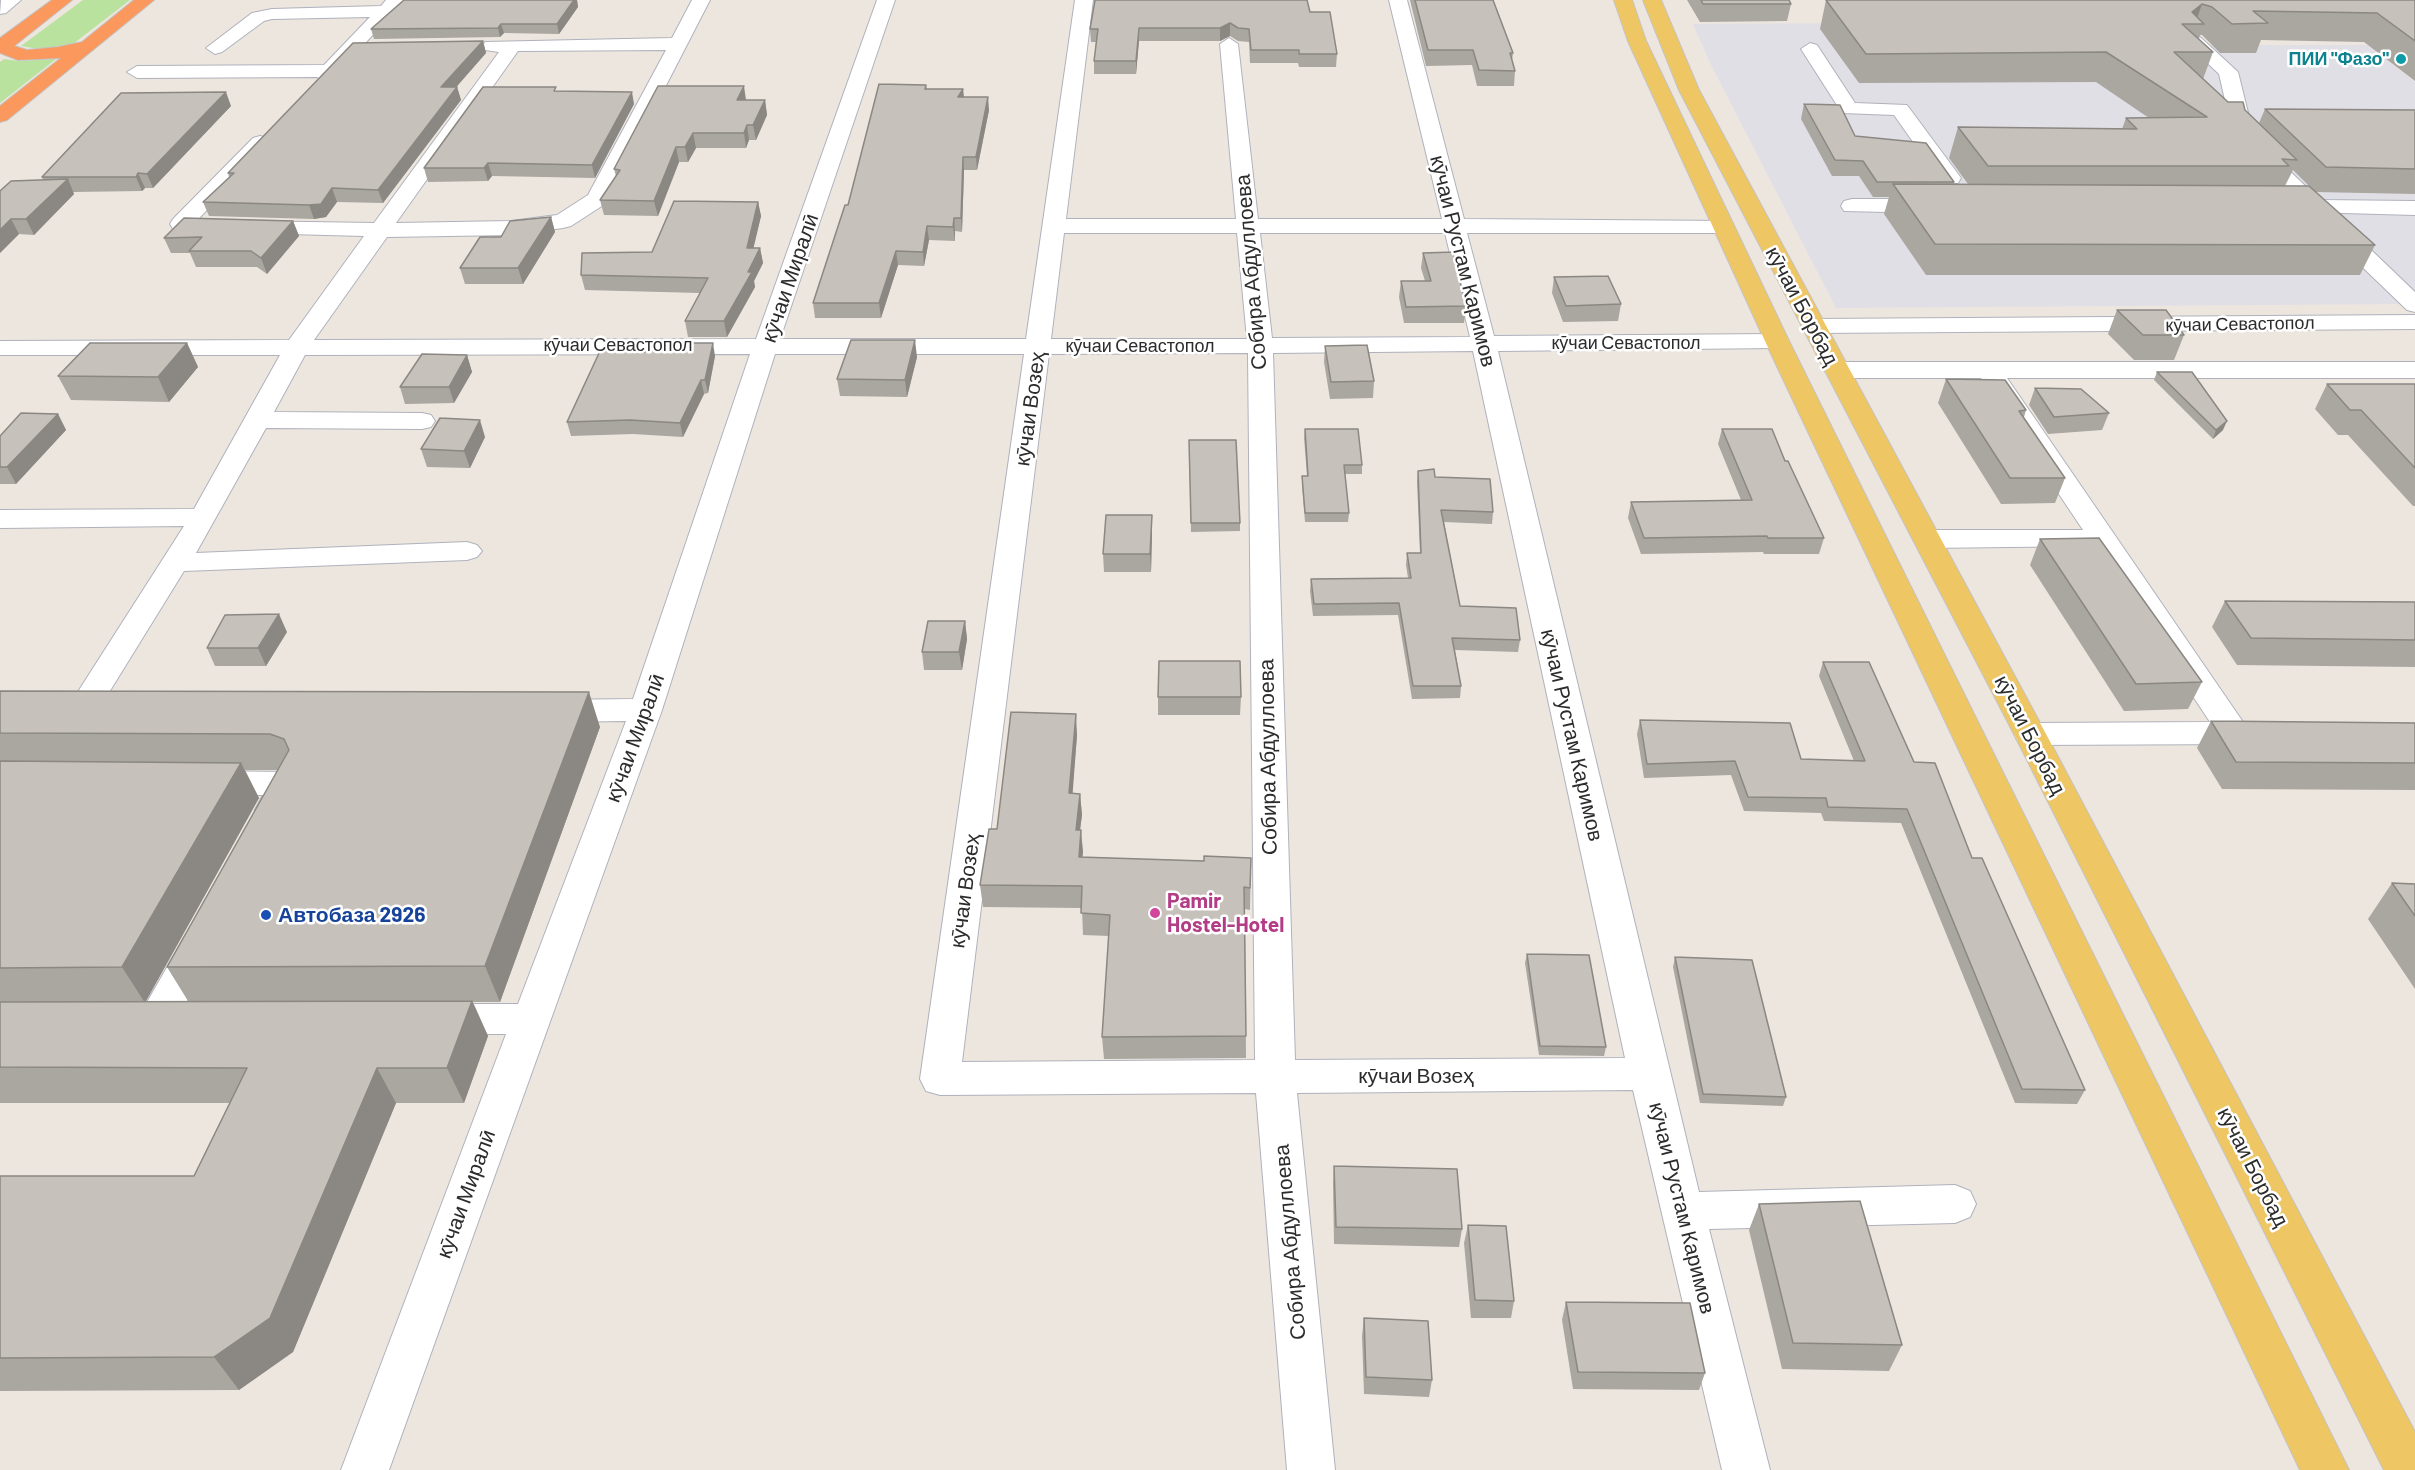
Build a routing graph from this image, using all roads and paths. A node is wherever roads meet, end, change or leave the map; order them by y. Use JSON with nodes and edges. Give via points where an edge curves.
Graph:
{"nodes":[{"id":1,"x":12,"y":0,"type":"edge"},
{"id":2,"x":63,"y":0,"type":"edge"},
{"id":3,"x":145,"y":0,"type":"edge"},
{"id":4,"x":700,"y":0,"type":"edge"},
{"id":5,"x":886,"y":0,"type":"edge"},
{"id":6,"x":1084,"y":0,"type":"edge"},
{"id":7,"x":1398,"y":0,"type":"edge"},
{"id":8,"x":1623,"y":0,"type":"edge"},
{"id":9,"x":1652,"y":0,"type":"edge"},
{"id":10,"x":391,"y":6,"type":"edge"},
{"id":11,"x":0,"y":9,"type":"edge"},
{"id":12,"x":2193,"y":41,"type":"edge"},
{"id":13,"x":677,"y":44,"type":"junction"},
{"id":14,"x":1229,"y":44,"type":"dead end"},
{"id":15,"x":88,"y":45,"type":"junction"},
{"id":16,"x":479,"y":46,"type":"edge"},
{"id":17,"x":512,"y":46,"type":"junction"},
{"id":18,"x":0,"y":47,"type":"edge"},
{"id":19,"x":352,"y":47,"type":"junction"},
{"id":20,"x":380,"y":47,"type":"edge"},
{"id":21,"x":215,"y":48,"type":"dead end"},
{"id":22,"x":1810,"y":49,"type":"dead end"},
{"id":23,"x":329,"y":71,"type":"junction"},
{"id":24,"x":137,"y":72,"type":"dead end"},
{"id":25,"x":312,"y":88,"type":"edge"},
{"id":26,"x":0,"y":116,"type":"edge"},
{"id":27,"x":271,"y":131,"type":"edge"},
{"id":28,"x":1852,"y":206,"type":"dead end"},
{"id":29,"x":2278,"y":207,"type":"edge"},
{"id":30,"x":2314,"y":207,"type":"junction"},
{"id":31,"x":2415,"y":208,"type":"edge"},
{"id":32,"x":204,"y":225,"type":"edge"},
{"id":33,"x":227,"y":225,"type":"edge"},
{"id":34,"x":1054,"y":226,"type":"junction"},
{"id":35,"x":1723,"y":226,"type":"junction"},
{"id":36,"x":1248,"y":227,"type":"junction"},
{"id":37,"x":1455,"y":227,"type":"junction"},
{"id":38,"x":379,"y":230,"type":"junction"},
{"id":39,"x":2415,"y":304,"type":"edge"},
{"id":40,"x":2415,"y":322,"type":"edge"},
{"id":41,"x":2144,"y":325,"type":"junction"},
{"id":42,"x":1813,"y":326,"type":"junction"},
{"id":43,"x":1777,"y":341,"type":"junction"},
{"id":44,"x":1484,"y":344,"type":"junction"},
{"id":45,"x":766,"y":345,"type":"junction"},
{"id":46,"x":297,"y":346,"type":"junction"},
{"id":47,"x":1039,"y":346,"type":"junction"},
{"id":48,"x":1260,"y":346,"type":"junction"},
{"id":49,"x":0,"y":348,"type":"edge"},
{"id":50,"x":1837,"y":370,"type":"junction"},
{"id":51,"x":1989,"y":370,"type":"junction"},
{"id":52,"x":2415,"y":370,"type":"edge"},
{"id":53,"x":2183,"y":372,"type":"junction"},
{"id":54,"x":256,"y":420,"type":"junction"},
{"id":55,"x":422,"y":421,"type":"dead end"},
{"id":56,"x":204,"y":517,"type":"junction"},
{"id":57,"x":0,"y":519,"type":"edge"},
{"id":58,"x":1928,"y":539,"type":"junction"},
{"id":59,"x":2102,"y":539,"type":"junction"},
{"id":60,"x":467,"y":551,"type":"dead end"},
{"id":61,"x":175,"y":563,"type":"junction"},
{"id":62,"x":117,"y":711,"type":"edge"},
{"id":63,"x":517,"y":711,"type":"edge"},
{"id":64,"x":646,"y":711,"type":"junction"},
{"id":65,"x":46,"y":712,"type":"edge"},
{"id":66,"x":81,"y":712,"type":"junction"},
{"id":67,"x":2279,"y":733,"type":"edge"},
{"id":68,"x":2030,"y":734,"type":"junction"},
{"id":69,"x":2234,"y":734,"type":"junction"},
{"id":70,"x":179,"y":783,"type":"edge"},
{"id":71,"x":258,"y":836,"type":"edge"},
{"id":72,"x":213,"y":918,"type":"edge"},
{"id":73,"x":531,"y":1019,"type":"junction"},
{"id":74,"x":402,"y":1020,"type":"edge"},
{"id":75,"x":157,"y":1022,"type":"edge"},
{"id":76,"x":1649,"y":1074,"type":"junction"},
{"id":77,"x":1275,"y":1077,"type":"junction"},
{"id":78,"x":1955,"y":1204,"type":"dead end"},
{"id":79,"x":1682,"y":1211,"type":"junction"},
{"id":80,"x":364,"y":1470,"type":"edge"},
{"id":81,"x":1311,"y":1470,"type":"edge"},
{"id":82,"x":1746,"y":1470,"type":"edge"},
{"id":83,"x":2325,"y":1470,"type":"edge"},
{"id":84,"x":2409,"y":1470,"type":"edge"}],
"edges":[{"from":1,"to":11,"type":"street"},
{"from":2,"to":18,"type":"highway"},
{"from":3,"to":15,"type":"highway"},
{"from":4,"to":13,"type":"street"},
{"from":5,"to":45,"type":"street","name":"кӯчаи Миралӣ"},
{"from":6,"to":34,"type":"street","name":"кӯчаи Возеҳ"},
{"from":7,"to":37,"type":"street","name":"кӯчаи Рустам Каримов"},
{"from":8,"to":35,"type":"main road","name":"кӯчаи Борбад","via":[[1637,41]]},
{"from":9,"to":42,"type":"main road","name":"кӯчаи Борбад","via":[[1689,90]]},
{"from":10,"to":19,"type":"street"},
{"from":10,"to":21,"type":"street","via":[[258,17]]},
{"from":12,"to":30,"type":"street","via":[[2228,72],[2244,139]]},
{"from":13,"to":17,"type":"street"},
{"from":13,"to":38,"type":"street","via":[[597,199],[563,221],[511,228]]},
{"from":14,"to":36,"type":"street","name":"Собира Абдуллоева"},
{"from":15,"to":18,"type":"highway","via":[[40,56],[25,56]]},
{"from":15,"to":26,"type":"highway"},
{"from":16,"to":17,"type":"street"},
{"from":17,"to":38,"type":"street"},
{"from":19,"to":20,"type":"street"},
{"from":19,"to":23,"type":"street"},
{"from":22,"to":28,"type":"street","via":[[1849,109],[1900,109],[1955,201]]},
{"from":23,"to":24,"type":"street"},
{"from":23,"to":25,"type":"street"},
{"from":27,"to":32,"type":"street","via":[[181,224]]},
{"from":29,"to":30,"type":"street"},
{"from":30,"to":31,"type":"street"},
{"from":30,"to":39,"type":"street"},
{"from":33,"to":38,"type":"street"},
{"from":34,"to":36,"type":"street"},
{"from":34,"to":47,"type":"street","name":"кӯчаи Возеҳ"},
{"from":35,"to":37,"type":"street"},
{"from":35,"to":43,"type":"main road","name":"кӯчаи Борбад"},
{"from":36,"to":37,"type":"street"},
{"from":36,"to":48,"type":"street","name":"Собира Абдуллоева"},
{"from":37,"to":44,"type":"street","name":"кӯчаи Рустам Каримов"},
{"from":38,"to":46,"type":"street"},
{"from":40,"to":41,"type":"street","name":"кӯчаи Севастопол"},
{"from":41,"to":42,"type":"street","name":"кӯчаи Севастопол"},
{"from":41,"to":53,"type":"street"},
{"from":42,"to":50,"type":"main road","name":"кӯчаи Борбад"},
{"from":43,"to":44,"type":"street","name":"кӯчаи Севастопол"},
{"from":43,"to":83,"type":"main road","name":"кӯчаи Борбад"},
{"from":44,"to":48,"type":"street","name":"кӯчаи Севастопол"},
{"from":44,"to":76,"type":"street","name":"кӯчаи Рустам Каримов"},
{"from":45,"to":46,"type":"street","name":"кӯчаи Севастопол"},
{"from":45,"to":47,"type":"street","name":"кӯчаи Севастопол"},
{"from":45,"to":64,"type":"street","name":"кӯчаи Миралӣ"},
{"from":46,"to":49,"type":"street","name":"кӯчаи Севастопол"},
{"from":46,"to":54,"type":"street"},
{"from":47,"to":48,"type":"street","name":"кӯчаи Севастопол"},
{"from":47,"to":77,"type":"street","name":"кӯчаи Возеҳ","via":[[940,1079]]},
{"from":48,"to":77,"type":"street","name":"Собира Абдуллоева"},
{"from":50,"to":51,"type":"street"},
{"from":50,"to":58,"type":"main road","name":"кӯчаи Борбад"},
{"from":51,"to":53,"type":"street"},
{"from":51,"to":59,"type":"street"},
{"from":52,"to":53,"type":"street"},
{"from":54,"to":55,"type":"street"},
{"from":54,"to":56,"type":"street"},
{"from":56,"to":57,"type":"street"},
{"from":56,"to":61,"type":"street"},
{"from":58,"to":59,"type":"street"},
{"from":58,"to":68,"type":"main road","name":"кӯчаи Борбад"},
{"from":59,"to":69,"type":"street"},
{"from":60,"to":61,"type":"street"},
{"from":61,"to":66,"type":"street"},
{"from":62,"to":66,"type":"street"},
{"from":63,"to":64,"type":"street"},
{"from":64,"to":73,"type":"street","name":"кӯчаи Миралӣ"},
{"from":65,"to":66,"type":"street"},
{"from":67,"to":69,"type":"street"},
{"from":68,"to":69,"type":"street"},
{"from":68,"to":84,"type":"main road","name":"кӯчаи Борбад"},
{"from":70,"to":71,"type":"street","via":[[286,784]]},
{"from":72,"to":75,"type":"street"},
{"from":73,"to":74,"type":"street"},
{"from":73,"to":80,"type":"street","name":"кӯчаи Миралӣ"},
{"from":76,"to":77,"type":"street","name":"кӯчаи Возеҳ"},
{"from":76,"to":79,"type":"street","name":"кӯчаи Рустам Каримов"},
{"from":77,"to":81,"type":"street","name":"Собира Абдуллоева"},
{"from":78,"to":79,"type":"street"},
{"from":79,"to":82,"type":"street","name":"кӯчаи Рустам Каримов"}]}
